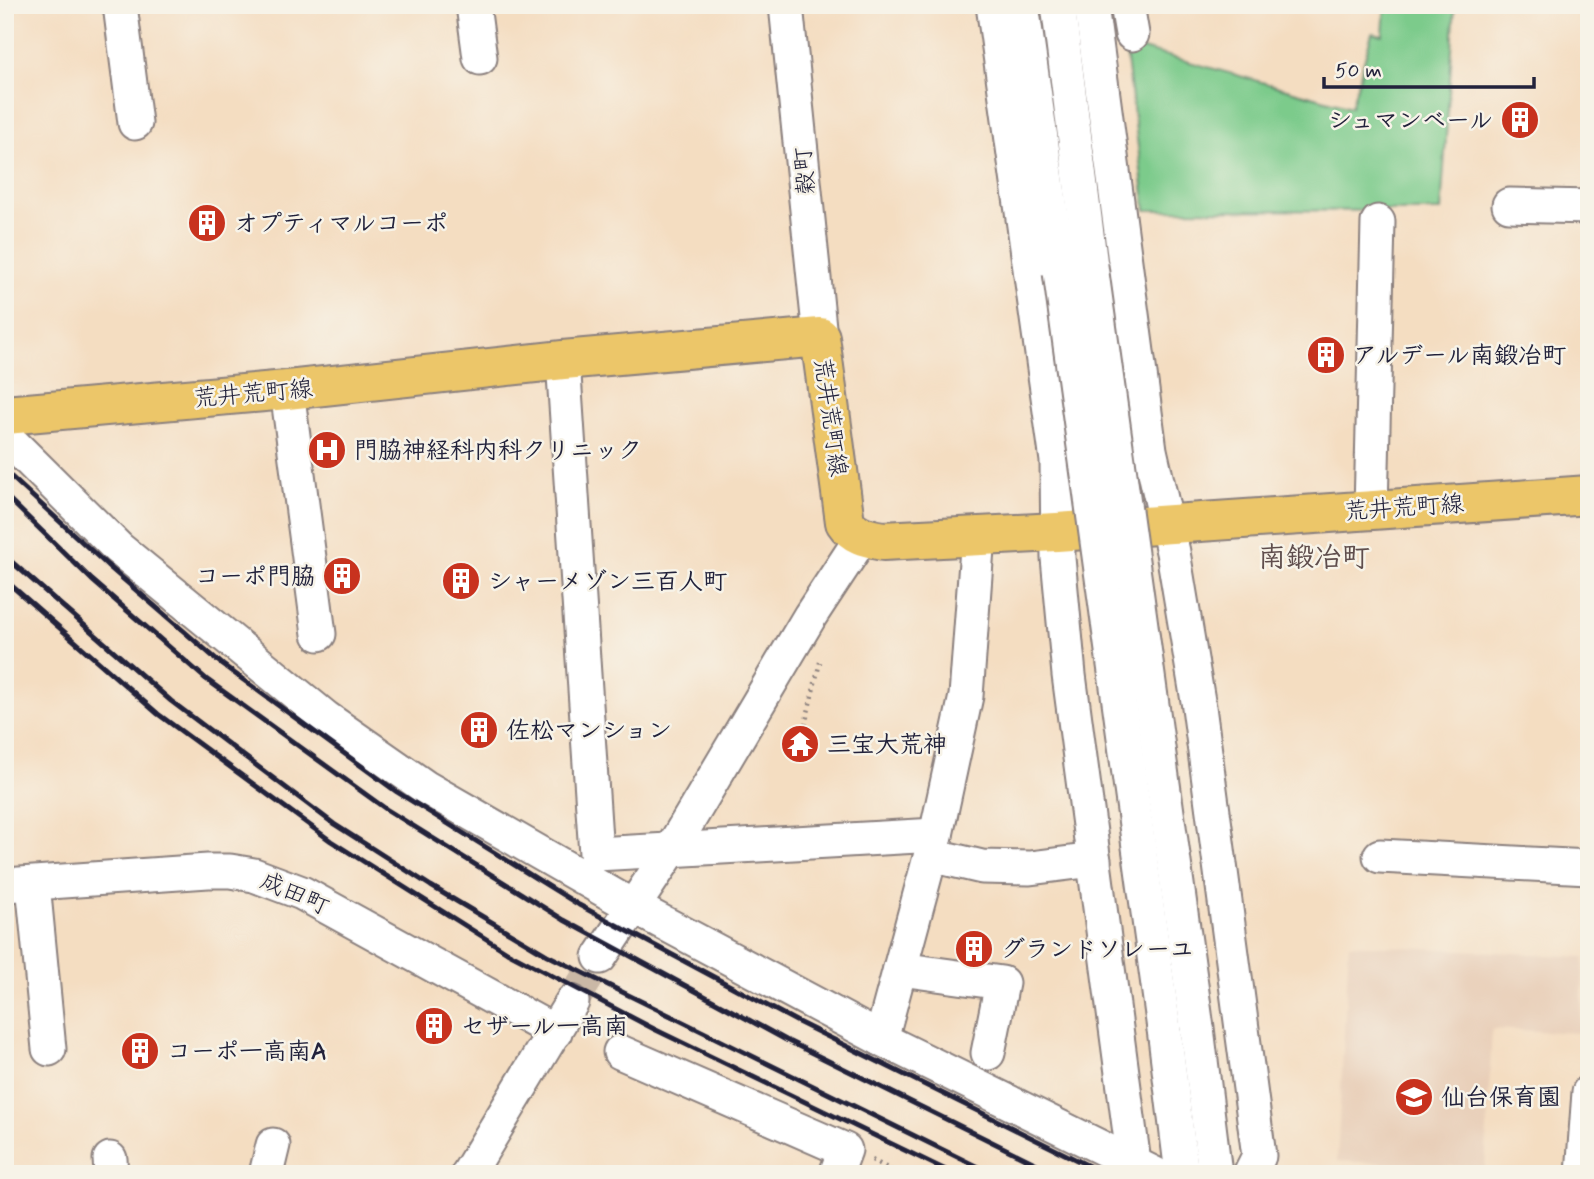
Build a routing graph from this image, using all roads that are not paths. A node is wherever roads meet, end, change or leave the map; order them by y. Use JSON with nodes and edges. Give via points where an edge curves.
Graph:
{"nodes":[{"id":1,"x":120,"y":5,"type":"edge"},
{"id":2,"x":473,"y":5,"type":"edge"},
{"id":3,"x":786,"y":5,"type":"edge"},
{"id":4,"x":993,"y":5,"type":"edge"},
{"id":5,"x":1022,"y":5,"type":"edge"},
{"id":6,"x":1058,"y":5,"type":"edge"},
{"id":7,"x":1091,"y":5,"type":"edge"},
{"id":8,"x":480,"y":58,"type":"dead end"},
{"id":9,"x":135,"y":123,"type":"dead end"},
{"id":10,"x":1509,"y":205,"type":"dead end"},
{"id":11,"x":1589,"y":207,"type":"edge"},
{"id":12,"x":1378,"y":222,"type":"dead end"},
{"id":13,"x":1075,"y":269,"type":"junction"},
{"id":14,"x":820,"y":337,"type":"junction"},
{"id":15,"x":563,"y":360,"type":"junction"},
{"id":16,"x":287,"y":390,"type":"junction"},
{"id":17,"x":5,"y":415,"type":"edge"},
{"id":18,"x":5,"y":436,"type":"edge"},
{"id":19,"x":1150,"y":450,"type":"junction"},
{"id":20,"x":1057,"y":461,"type":"junction"},
{"id":21,"x":1589,"y":495,"type":"edge"},
{"id":22,"x":1371,"y":510,"type":"junction"},
{"id":23,"x":1167,"y":524,"type":"junction"},
{"id":24,"x":1057,"y":532,"type":"junction"},
{"id":25,"x":978,"y":535,"type":"junction"},
{"id":26,"x":862,"y":537,"type":"junction"},
{"id":27,"x":319,"y":634,"type":"dead end"},
{"id":28,"x":934,"y":845,"type":"junction"},
{"id":29,"x":671,"y":850,"type":"junction"},
{"id":30,"x":1380,"y":856,"type":"dead end"},
{"id":31,"x":1094,"y":860,"type":"junction"},
{"id":32,"x":1589,"y":867,"type":"edge"},
{"id":33,"x":19,"y":884,"type":"edge"},
{"id":34,"x":632,"y":906,"type":"junction"},
{"id":35,"x":600,"y":957,"type":"tunnel mouth"},
{"id":36,"x":900,"y":969,"type":"junction"},
{"id":37,"x":572,"y":1002,"type":"tunnel mouth"},
{"id":38,"x":555,"y":1032,"type":"junction"},
{"id":39,"x":881,"y":1039,"type":"junction"},
{"id":40,"x":48,"y":1049,"type":"dead end"},
{"id":41,"x":620,"y":1052,"type":"dead end"},
{"id":42,"x":988,"y":1053,"type":"dead end"},
{"id":43,"x":1589,"y":1092,"type":"edge"},
{"id":44,"x":1180,"y":1159,"type":"edge"},
{"id":45,"x":1213,"y":1159,"type":"edge"},
{"id":46,"x":1145,"y":1168,"type":"edge"},
{"id":47,"x":468,"y":1174,"type":"edge"},
{"id":48,"x":836,"y":1174,"type":"edge"},
{"id":49,"x":1250,"y":1174,"type":"edge"},
{"id":50,"x":1583,"y":1174,"type":"edge"}],
"edges":[{"from":1,"to":9,"type":"street"},
{"from":2,"to":8,"type":"street"},
{"from":3,"to":14,"type":"street","name":"穀町"},
{"from":4,"to":20,"type":"street"},
{"from":5,"to":13,"type":"street"},
{"from":6,"to":13,"type":"street"},
{"from":7,"to":19,"type":"street"},
{"from":10,"to":11,"type":"street"},
{"from":12,"to":22,"type":"street"},
{"from":13,"to":44,"type":"street","bridge":true},
{"from":13,"to":45,"type":"street","bridge":true,"via":[[1197,1028]]},
{"from":14,"to":15,"type":"main road","name":"荒井荒町線"},
{"from":14,"to":26,"type":"main road","name":"荒井荒町線","via":[[845,522]]},
{"from":15,"to":16,"type":"main road","name":"荒井荒町線"},
{"from":15,"to":29,"type":"street","via":[[596,854]]},
{"from":16,"to":17,"type":"main road","name":"荒井荒町線"},
{"from":16,"to":27,"type":"street"},
{"from":18,"to":34,"type":"street","via":[[118,548],[326,718],[425,787]]},
{"from":19,"to":20,"type":"street"},
{"from":19,"to":23,"type":"street"},
{"from":20,"to":24,"type":"street"},
{"from":21,"to":22,"type":"main road","name":"荒井荒町線"},
{"from":22,"to":23,"type":"main road","name":"荒井荒町線"},
{"from":23,"to":24,"type":"main road","name":"荒井荒町線"},
{"from":23,"to":49,"type":"street","via":[[1199,707],[1259,1156]]},
{"from":24,"to":25,"type":"main road","name":"荒井荒町線"},
{"from":24,"to":31,"type":"street","via":[[1069,675]]},
{"from":25,"to":26,"type":"main road","name":"荒井荒町線","via":[[883,541]]},
{"from":25,"to":28,"type":"street","via":[[967,696]]},
{"from":26,"to":29,"type":"street"},
{"from":28,"to":29,"type":"street"},
{"from":28,"to":31,"type":"street","via":[[982,867],[1030,868]]},
{"from":28,"to":36,"type":"street"},
{"from":29,"to":34,"type":"street"},
{"from":30,"to":32,"type":"street"},
{"from":31,"to":46,"type":"street"},
{"from":33,"to":38,"type":"street","name":"成田町","via":[[208,871],[254,875],[302,893]]},
{"from":33,"to":40,"type":"street"},
{"from":34,"to":35,"type":"street"},
{"from":34,"to":39,"type":"street"},
{"from":36,"to":39,"type":"street"},
{"from":36,"to":42,"type":"street","via":[[1002,984]]},
{"from":37,"to":38,"type":"street"},
{"from":38,"to":47,"type":"street"},
{"from":39,"to":46,"type":"street"},
{"from":41,"to":48,"type":"street","via":[[845,1150]]},
{"from":43,"to":50,"type":"street"}]}
